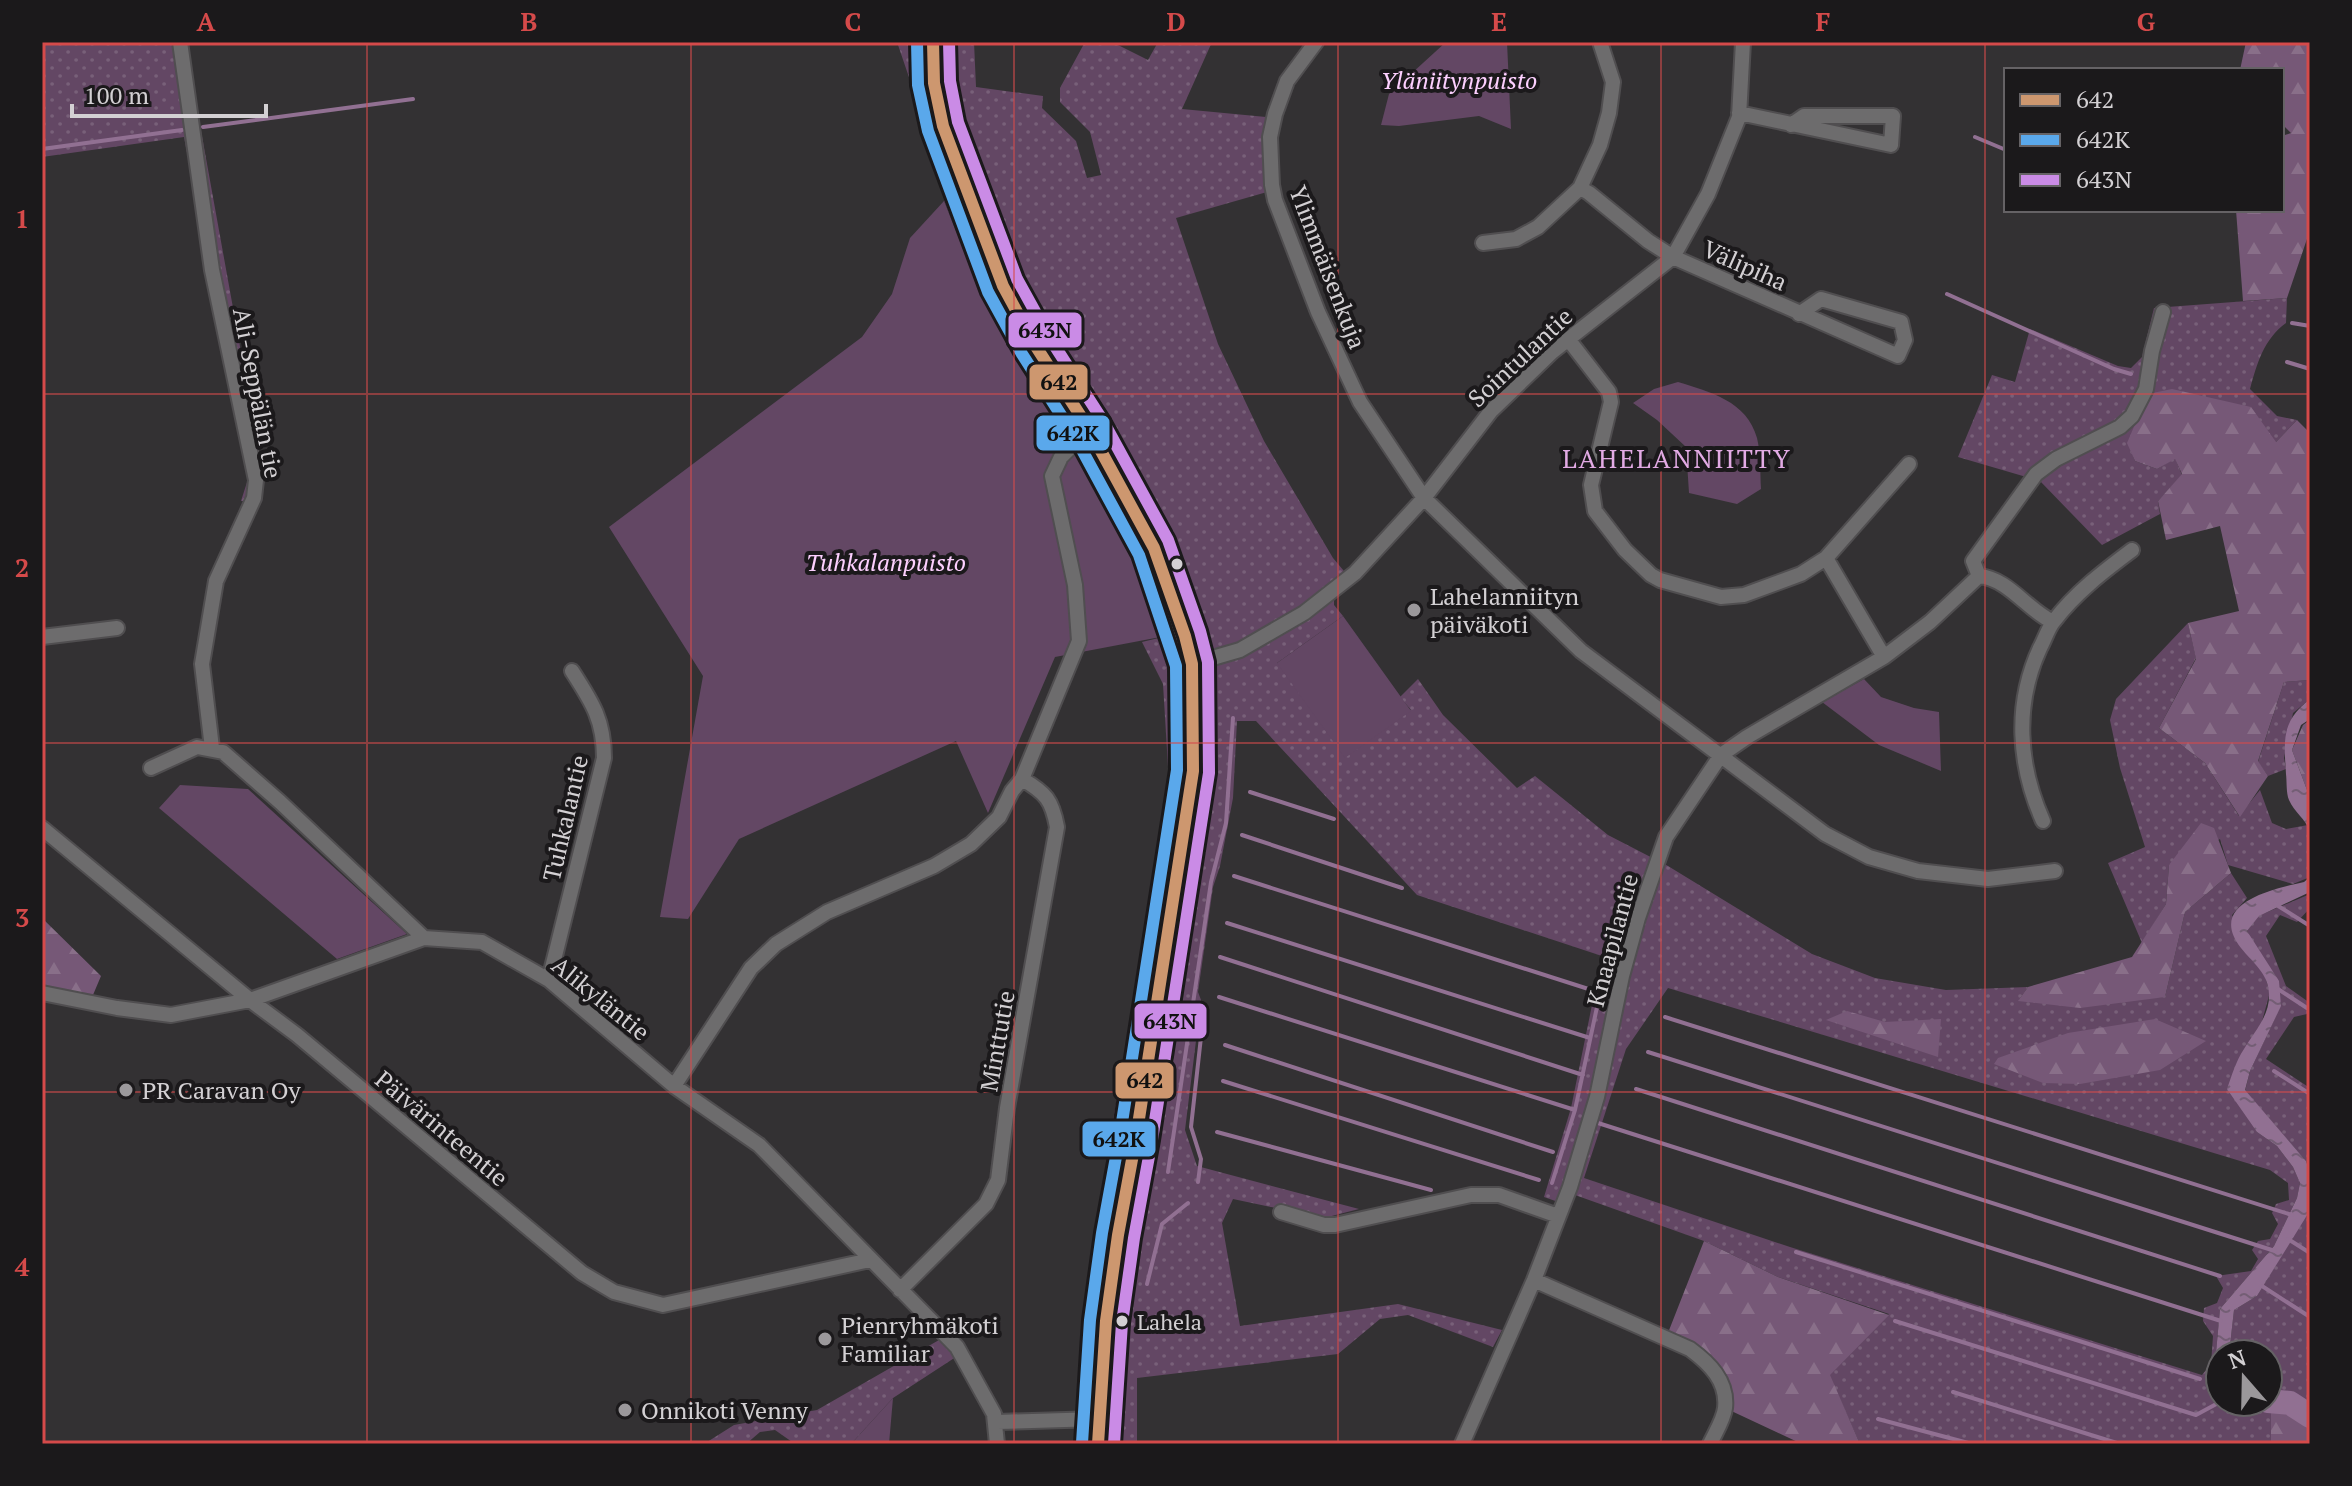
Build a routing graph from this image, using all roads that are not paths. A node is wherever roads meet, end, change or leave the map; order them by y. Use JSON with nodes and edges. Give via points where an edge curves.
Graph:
{"nodes":[{"id":1,"x":180,"y":42,"type":"edge"},
{"id":2,"x":933,"y":42,"type":"edge"},
{"id":3,"x":1316,"y":42,"type":"edge"},
{"id":4,"x":1743,"y":42,"type":"edge"},
{"id":5,"x":1601,"y":45,"type":"dead end"},
{"id":6,"x":1739,"y":113,"type":"junction"},
{"id":7,"x":1791,"y":125,"type":"junction"},
{"id":8,"x":1580,"y":188,"type":"junction"},
{"id":9,"x":1483,"y":243,"type":"dead end"},
{"id":10,"x":1673,"y":257,"type":"junction"},
{"id":11,"x":2163,"y":312,"type":"dead end"},
{"id":12,"x":1799,"y":314,"type":"junction"},
{"id":13,"x":1568,"y":339,"type":"junction"},
{"id":14,"x":1089,"y":429,"type":"junction"},
{"id":15,"x":1909,"y":464,"type":"dead end"},
{"id":16,"x":1424,"y":498,"type":"junction"},
{"id":17,"x":2132,"y":550,"type":"dead end"},
{"id":18,"x":1826,"y":558,"type":"junction"},
{"id":19,"x":1979,"y":576,"type":"junction"},
{"id":20,"x":2053,"y":622,"type":"junction"},
{"id":21,"x":117,"y":628,"type":"dead end"},
{"id":22,"x":42,"y":637,"type":"edge"},
{"id":23,"x":1884,"y":657,"type":"junction"},
{"id":24,"x":1192,"y":664,"type":"junction"},
{"id":25,"x":572,"y":671,"type":"dead end"},
{"id":26,"x":212,"y":748,"type":"junction"},
{"id":27,"x":1721,"y":755,"type":"junction"},
{"id":28,"x":151,"y":768,"type":"dead end"},
{"id":29,"x":1022,"y":779,"type":"junction"},
{"id":30,"x":2043,"y":821,"type":"dead end"},
{"id":31,"x":42,"y":828,"type":"edge"},
{"id":32,"x":2055,"y":871,"type":"dead end"},
{"id":33,"x":424,"y":938,"type":"junction"},
{"id":34,"x":549,"y":980,"type":"junction"},
{"id":35,"x":42,"y":993,"type":"edge"},
{"id":36,"x":250,"y":1000,"type":"junction"},
{"id":37,"x":674,"y":1086,"type":"junction"},
{"id":38,"x":1281,"y":1212,"type":"dead end"},
{"id":39,"x":1558,"y":1216,"type":"junction"},
{"id":40,"x":870,"y":1260,"type":"junction"},
{"id":41,"x":1534,"y":1280,"type":"junction"},
{"id":42,"x":900,"y":1290,"type":"junction"},
{"id":43,"x":1098,"y":1419,"type":"junction"},
{"id":44,"x":997,"y":1422,"type":"junction"},
{"id":45,"x":997,"y":1444,"type":"edge"},
{"id":46,"x":1098,"y":1444,"type":"edge"},
{"id":47,"x":1462,"y":1444,"type":"edge"},
{"id":48,"x":1710,"y":1444,"type":"edge"}],
"edges":[{"from":1,"to":26,"type":"street","name":"Ali-Seppälän tie","via":[[212,270],[256,480],[254,498],[216,581],[202,664]]},
{"from":2,"to":14,"type":"main road","via":[[943,126],[977,222],[1003,286]]},
{"from":3,"to":16,"type":"street","name":"Ylimmäisenkuja","via":[[1287,81],[1275,114],[1270,137],[1275,200],[1360,402]]},
{"from":4,"to":6,"type":"street","name":"Sointulantie"},
{"from":5,"to":8,"type":"street","via":[[1613,82],[1609,113]]},
{"from":6,"to":7,"type":"street"},
{"from":6,"to":10,"type":"street","name":"Sointulantie","via":[[1708,194]]},
{"from":7,"to":7,"type":"street","via":[[1891,145],[1893,116],[1804,116]]},
{"from":8,"to":9,"type":"street","via":[[1538,227],[1516,239]]},
{"from":8,"to":10,"type":"street","name":"Välipiha"},
{"from":10,"to":12,"type":"street","name":"Välipiha"},
{"from":10,"to":13,"type":"street","name":"Sointulantie"},
{"from":11,"to":19,"type":"street","via":[[2146,389],[2132,416],[2036,474],[1973,561]]},
{"from":12,"to":12,"type":"street","name":"Välipiha","via":[[1898,356],[1905,340],[1901,322],[1821,299]]},
{"from":13,"to":16,"type":"street","name":"Sointulantie","via":[[1491,411]]},
{"from":13,"to":18,"type":"street","via":[[1611,402],[1591,485],[1595,511],[1651,575],[1721,597],[1744,595],[1801,574]]},
{"from":14,"to":24,"type":"main road","via":[[1154,548]]},
{"from":14,"to":29,"type":"street","via":[[1061,457],[1052,476],[1075,585],[1079,641]]},
{"from":15,"to":18,"type":"street"},
{"from":16,"to":24,"type":"street","name":"Sointulantie","via":[[1355,573],[1304,613],[1240,650]]},
{"from":16,"to":27,"type":"street","name":"Ylimmäisenkuja","via":[[1581,651]]},
{"from":17,"to":20,"type":"street","via":[[2096,577]]},
{"from":18,"to":23,"type":"street"},
{"from":19,"to":20,"type":"street","via":[[1995,577]]},
{"from":19,"to":23,"type":"street","name":"Knaapilantie"},
{"from":20,"to":30,"type":"street","via":[[2035,659],[2022,708],[2023,758]]},
{"from":21,"to":22,"type":"street"},
{"from":23,"to":27,"type":"street","name":"Knaapilantie"},
{"from":24,"to":43,"type":"main road","via":[[1193,771],[1118,1235]]},
{"from":25,"to":34,"type":"street","name":"Tuhkalantie","via":[[604,733],[604,758]]},
{"from":26,"to":28,"type":"street","via":[[197,747]]},
{"from":26,"to":33,"type":"street","via":[[280,802]]},
{"from":27,"to":32,"type":"street","name":"Ylimmäisenkuja","via":[[1825,834],[1869,857],[1918,871],[1988,879]]},
{"from":27,"to":39,"type":"street","name":"Knaapilantie","via":[[1666,837],[1622,976],[1597,1097]]},
{"from":29,"to":37,"type":"street","via":[[999,817],[971,844],[934,866],[827,912],[776,944],[751,968]]},
{"from":29,"to":42,"type":"street","name":"Minttutie","via":[[1052,803],[1057,827],[998,1180],[986,1204]]},
{"from":31,"to":36,"type":"street","name":"Päivärinteentie"},
{"from":33,"to":34,"type":"street","name":"Alikyläntie","via":[[482,942]]},
{"from":33,"to":36,"type":"street","name":"Alikyläntie"},
{"from":34,"to":37,"type":"street","name":"Alikyläntie"},
{"from":35,"to":36,"type":"street","name":"Alikyläntie","via":[[171,1015]]},
{"from":36,"to":40,"type":"street","name":"Päivärinteentie","via":[[582,1273],[614,1292],[663,1305]]},
{"from":37,"to":40,"type":"street","name":"Alikyläntie","via":[[759,1145]]},
{"from":38,"to":39,"type":"street","via":[[1335,1225],[1471,1195],[1499,1195]]},
{"from":39,"to":41,"type":"street","name":"Knaapilantie"},
{"from":40,"to":42,"type":"street","name":"Alikyläntie"},
{"from":41,"to":47,"type":"street","name":"Knaapilantie"},
{"from":41,"to":48,"type":"street","via":[[1710,1363],[1720,1380],[1725,1408]]},
{"from":42,"to":44,"type":"street","name":"Alikyläntie","via":[[957,1347]]},
{"from":43,"to":44,"type":"street"},
{"from":43,"to":46,"type":"main road"},
{"from":44,"to":45,"type":"street","name":"Alikyläntie"}]}
